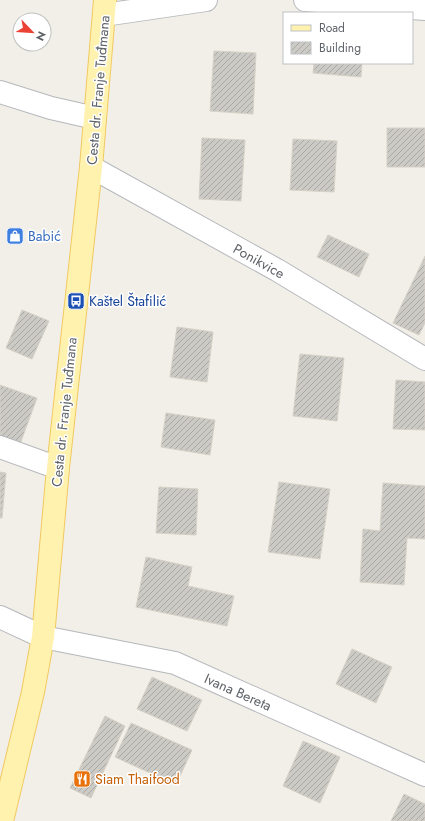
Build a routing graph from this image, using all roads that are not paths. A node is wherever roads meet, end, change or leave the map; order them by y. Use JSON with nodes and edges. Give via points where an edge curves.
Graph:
{"nodes":[{"id":1,"x":206,"y":0,"type":"edge"},
{"id":2,"x":305,"y":0,"type":"edge"},
{"id":3,"x":105,"y":8,"type":"edge"},
{"id":4,"x":425,"y":9,"type":"edge"},
{"id":5,"x":0,"y":92,"type":"edge"},
{"id":6,"x":95,"y":118,"type":"junction"},
{"id":7,"x":91,"y":167,"type":"junction"},
{"id":8,"x":425,"y":359,"type":"edge"},
{"id":9,"x":0,"y":447,"type":"edge"},
{"id":10,"x":58,"y":468,"type":"junction"},
{"id":11,"x":0,"y":617,"type":"edge"},
{"id":12,"x":43,"y":637,"type":"junction"},
{"id":13,"x":425,"y":774,"type":"edge"},
{"id":14,"x":2,"y":821,"type":"edge"}],
"edges":[{"from":1,"to":3,"type":"street"},
{"from":2,"to":4,"type":"street"},
{"from":3,"to":6,"type":"main road","name":"Cesta dr. Franje Tuđmana"},
{"from":5,"to":6,"type":"street"},
{"from":6,"to":7,"type":"main road","name":"Cesta dr. Franje Tuđmana"},
{"from":7,"to":8,"type":"street","name":"Ponikvice","via":[[277,270]]},
{"from":7,"to":10,"type":"main road","name":"Cesta dr. Franje Tuđmana"},
{"from":9,"to":10,"type":"street"},
{"from":10,"to":12,"type":"main road","name":"Cesta dr. Franje Tuđmana"},
{"from":11,"to":12,"type":"street","name":"Ivana Bereta"},
{"from":12,"to":13,"type":"street","name":"Ivana Bereta","via":[[174,663]]},
{"from":12,"to":14,"type":"main road","name":"Cesta dr. Franje Tuđmana","via":[[33,692]]}]}
